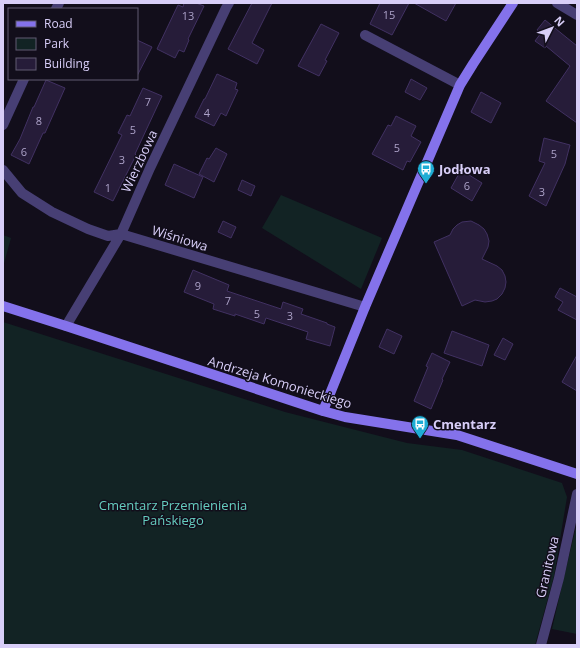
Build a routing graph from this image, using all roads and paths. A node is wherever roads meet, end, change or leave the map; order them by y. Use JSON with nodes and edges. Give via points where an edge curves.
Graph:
{"nodes":[{"id":1,"x":229,"y":3,"type":"edge"},
{"id":2,"x":512,"y":3,"type":"edge"},
{"id":3,"x":557,"y":3,"type":"edge"},
{"id":4,"x":577,"y":15,"type":"edge"},
{"id":5,"x":365,"y":35,"type":"dead end"},
{"id":6,"x":24,"y":80,"type":"edge"},
{"id":7,"x":460,"y":85,"type":"junction"},
{"id":8,"x":3,"y":125,"type":"edge"},
{"id":9,"x":3,"y":170,"type":"edge"},
{"id":10,"x":121,"y":234,"type":"junction"},
{"id":11,"x":3,"y":306,"type":"edge"},
{"id":12,"x":365,"y":307,"type":"junction"},
{"id":13,"x":66,"y":326,"type":"junction"},
{"id":14,"x":323,"y":411,"type":"junction"},
{"id":15,"x":577,"y":474,"type":"edge"},
{"id":16,"x":577,"y":494,"type":"edge"},
{"id":17,"x":541,"y":645,"type":"edge"}],
"edges":[{"from":1,"to":10,"type":"street","name":"Wierzbowa"},
{"from":2,"to":7,"type":"street"},
{"from":3,"to":4,"type":"street"},
{"from":5,"to":7,"type":"street"},
{"from":6,"to":8,"type":"street"},
{"from":7,"to":12,"type":"street"},
{"from":9,"to":10,"type":"street","name":"Wiśniowa","via":[[22,193],[52,212],[108,236]]},
{"from":10,"to":12,"type":"street","name":"Wiśniowa"},
{"from":10,"to":13,"type":"street","name":"Wierzbowa"},
{"from":11,"to":13,"type":"street","name":"Andrzeja Komonieckiego"},
{"from":12,"to":14,"type":"street"},
{"from":13,"to":14,"type":"street","name":"Andrzeja Komonieckiego"},
{"from":14,"to":15,"type":"street","name":"Andrzeja Komonieckiego","via":[[345,417],[457,435]]},
{"from":16,"to":17,"type":"street","name":"Granitowa"}]}
